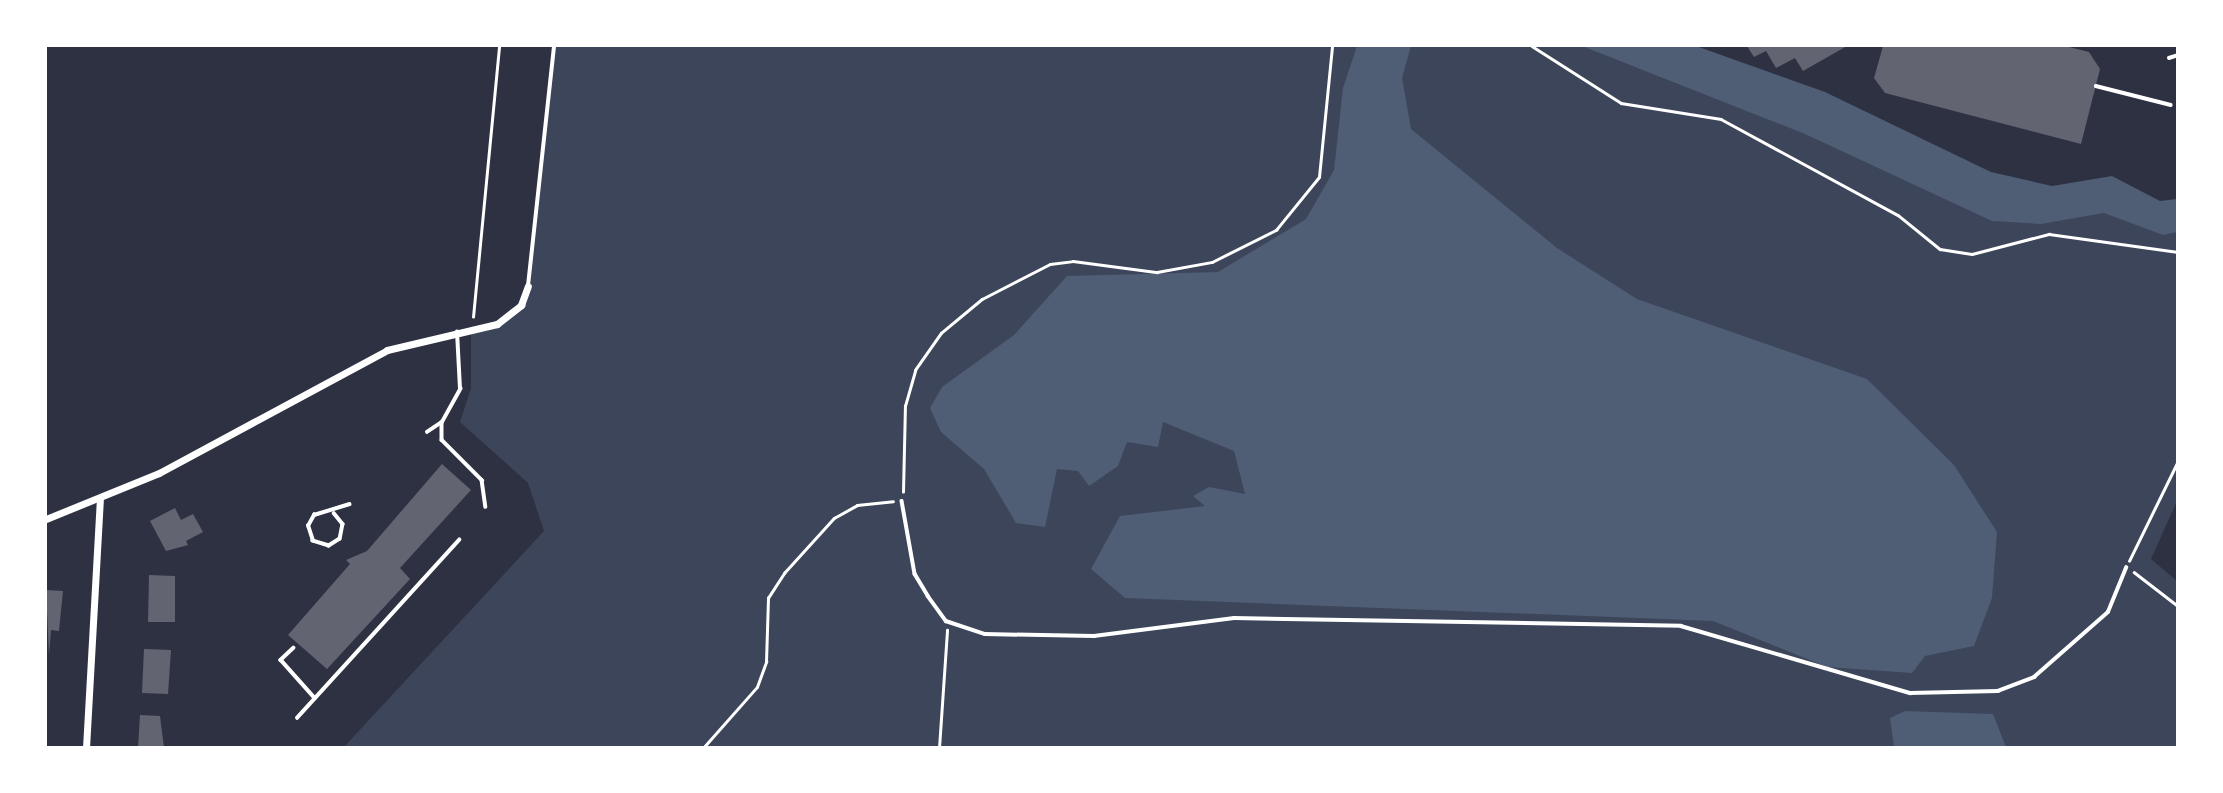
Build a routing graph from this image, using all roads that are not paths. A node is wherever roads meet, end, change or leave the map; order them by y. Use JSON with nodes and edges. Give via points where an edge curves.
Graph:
{"nodes":[{"id":1,"x":554,"y":46,"type":"edge"},
{"id":2,"x":2178,"y":55,"type":"edge"},
{"id":3,"x":2169,"y":58,"type":"dead end"},
{"id":4,"x":2096,"y":86,"type":"dead end"},
{"id":5,"x":2171,"y":105,"type":"dead end"},
{"id":6,"x":528,"y":286,"type":"joint"},
{"id":7,"x":456,"y":330,"type":"junction"},
{"id":8,"x":442,"y":422,"type":"junction"},
{"id":9,"x":427,"y":432,"type":"dead end"},
{"id":10,"x":100,"y":500,"type":"junction"},
{"id":11,"x":902,"y":500,"type":"road end"},
{"id":12,"x":349,"y":504,"type":"dead end"},
{"id":13,"x":486,"y":507,"type":"dead end"},
{"id":14,"x":334,"y":513,"type":"junction"},
{"id":15,"x":46,"y":519,"type":"edge"},
{"id":16,"x":459,"y":540,"type":"dead end"},
{"id":17,"x":2126,"y":568,"type":"road end"},
{"id":18,"x":293,"y":648,"type":"dead end"},
{"id":19,"x":315,"y":698,"type":"junction"},
{"id":20,"x":297,"y":718,"type":"dead end"},
{"id":21,"x":86,"y":747,"type":"edge"}],
"edges":[{"from":1,"to":6,"type":"lane"},
{"from":2,"to":3,"type":"lane"},
{"from":4,"to":5,"type":"lane"},
{"from":6,"to":7,"type":"street","via":[[509,318]]},
{"from":7,"to":8,"type":"lane","via":[[460,389]]},
{"from":7,"to":10,"type":"street","via":[[387,350]]},
{"from":8,"to":9,"type":"lane"},
{"from":8,"to":13,"type":"lane","via":[[442,440],[482,480]]},
{"from":10,"to":15,"type":"street"},
{"from":10,"to":21,"type":"street"},
{"from":11,"to":17,"type":"lane","via":[[915,574],[946,621],[985,634],[1094,636],[1234,618],[1681,626],[1867,685],[1959,695],[1998,691],[2034,677],[2108,612]]},
{"from":12,"to":14,"type":"lane"},
{"from":14,"to":14,"type":"lane","via":[[322,511],[309,520],[308,533],[318,545],[340,539],[343,524]]},
{"from":16,"to":19,"type":"lane"},
{"from":18,"to":19,"type":"lane","via":[[281,660]]},
{"from":19,"to":20,"type":"lane"}]}
